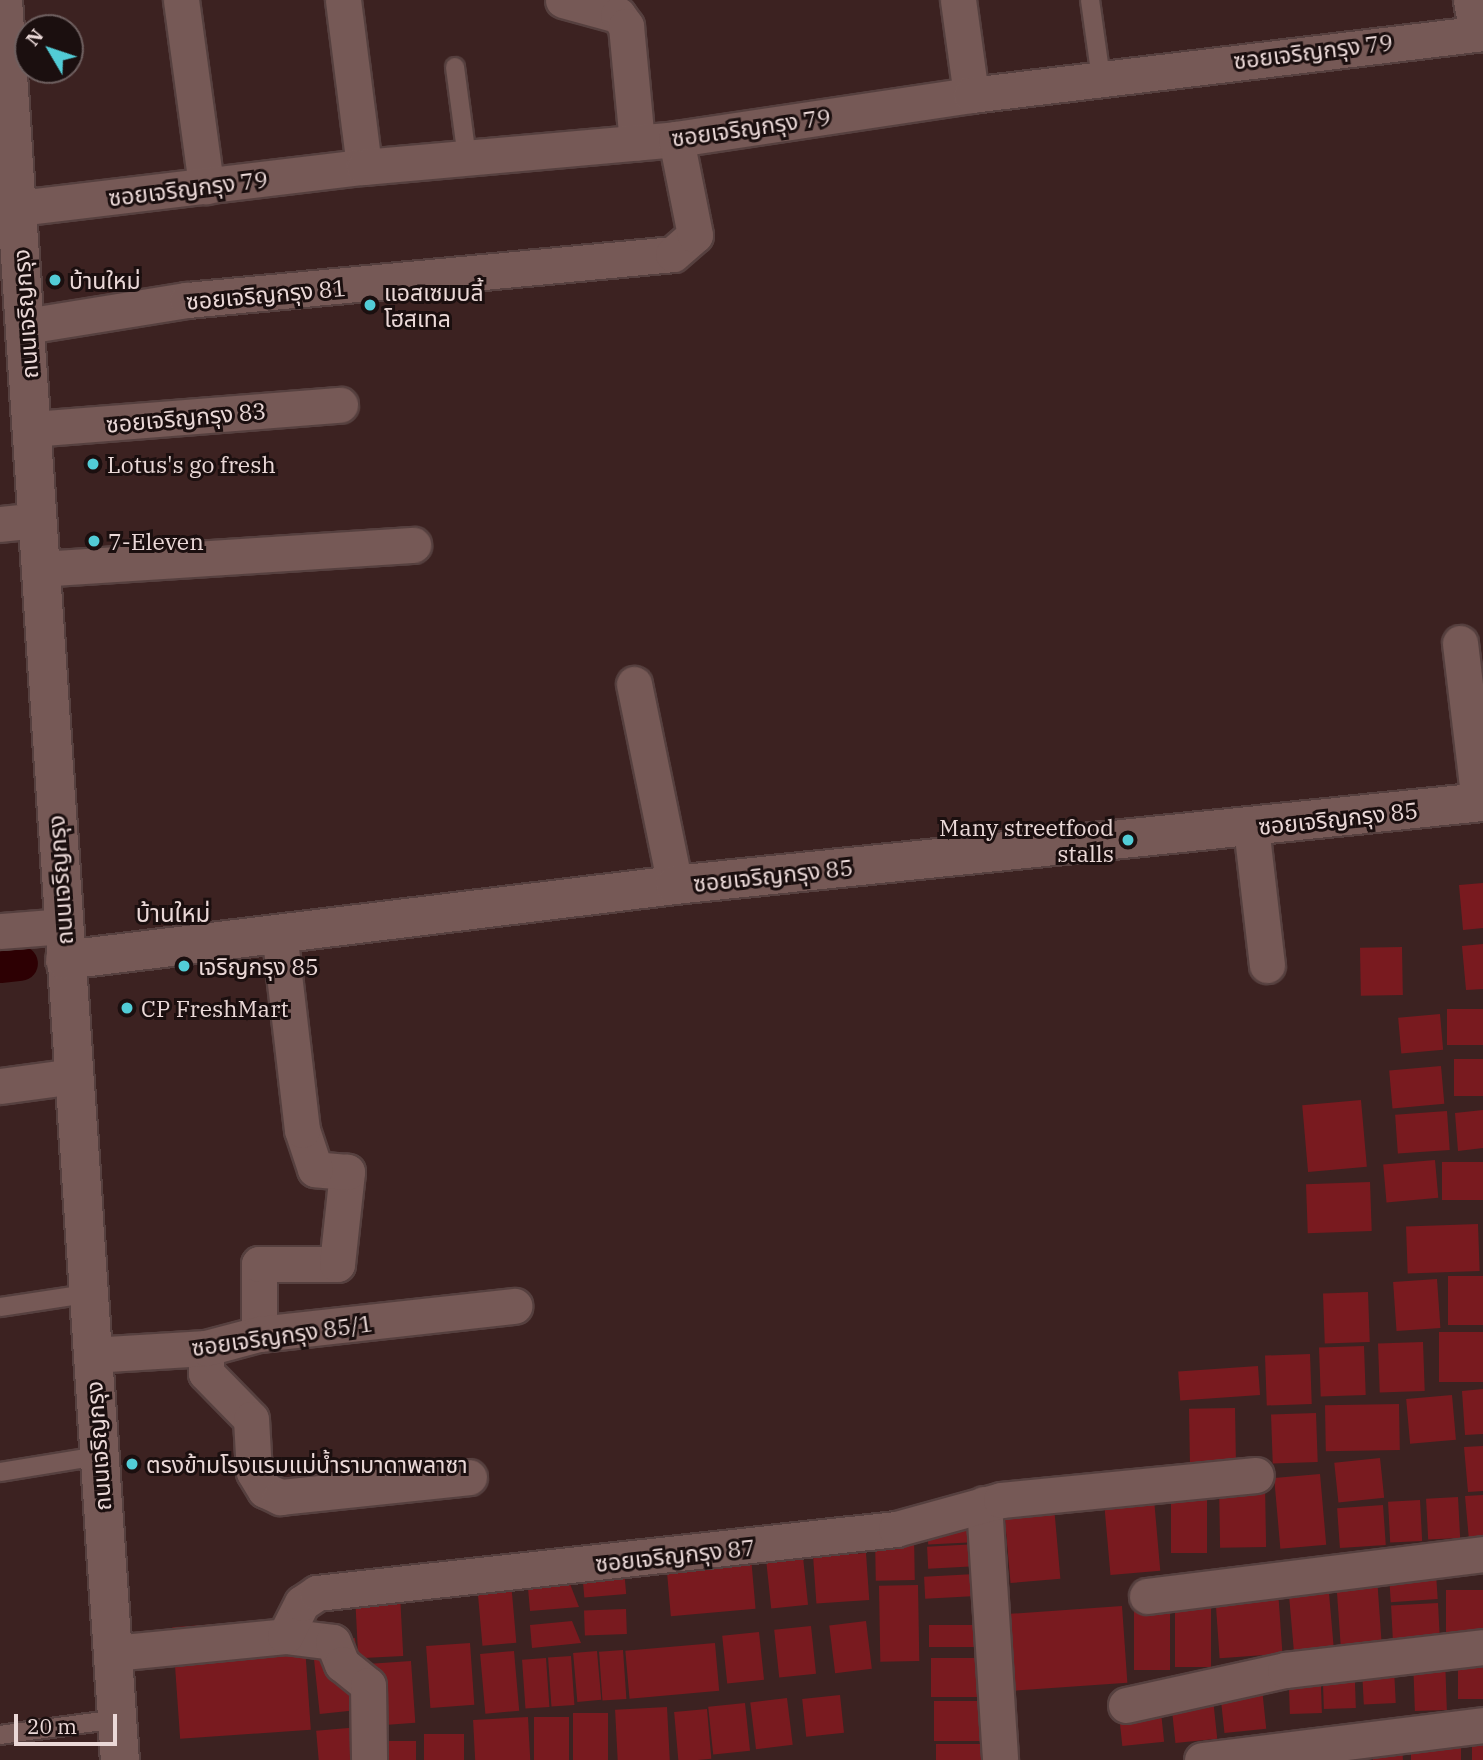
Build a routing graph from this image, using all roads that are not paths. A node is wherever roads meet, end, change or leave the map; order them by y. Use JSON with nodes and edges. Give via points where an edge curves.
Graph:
{"nodes":[{"id":1,"x":4,"y":0,"type":"edge"},
{"id":2,"x":181,"y":0,"type":"edge"},
{"id":3,"x":342,"y":0,"type":"edge"},
{"id":4,"x":563,"y":0,"type":"edge"},
{"id":5,"x":958,"y":0,"type":"edge"},
{"id":6,"x":1090,"y":0,"type":"edge"},
{"id":7,"x":1477,"y":22,"type":"edge"},
{"id":8,"x":455,"y":67,"type":"dead end"},
{"id":9,"x":1101,"y":78,"type":"junction"},
{"id":10,"x":971,"y":95,"type":"junction"},
{"id":11,"x":676,"y":139,"type":"junction"},
{"id":12,"x":637,"y":142,"type":"junction"},
{"id":13,"x":7,"y":153,"type":"edge"},
{"id":14,"x":467,"y":158,"type":"junction"},
{"id":15,"x":364,"y":167,"type":"junction"},
{"id":16,"x":206,"y":186,"type":"junction"},
{"id":17,"x":18,"y":208,"type":"junction"},
{"id":18,"x":17,"y":317,"type":"edge"},
{"id":19,"x":340,"y":405,"type":"dead end"},
{"id":20,"x":32,"y":429,"type":"junction"},
{"id":21,"x":18,"y":522,"type":"edge"},
{"id":22,"x":413,"y":545,"type":"dead end"},
{"id":23,"x":39,"y":569,"type":"junction"},
{"id":24,"x":1460,"y":643,"type":"dead end"},
{"id":25,"x":634,"y":684,"type":"dead end"},
{"id":26,"x":1481,"y":802,"type":"edge"},
{"id":27,"x":1251,"y":827,"type":"junction"},
{"id":28,"x":675,"y":884,"type":"junction"},
{"id":29,"x":0,"y":931,"type":"edge"},
{"id":30,"x":279,"y":932,"type":"junction"},
{"id":31,"x":64,"y":943,"type":"junction"},
{"id":32,"x":1267,"y":965,"type":"dead end"},
{"id":33,"x":74,"y":1076,"type":"junction"},
{"id":34,"x":0,"y":1086,"type":"edge"},
{"id":35,"x":86,"y":1294,"type":"junction"},
{"id":36,"x":0,"y":1307,"type":"edge"},
{"id":37,"x":514,"y":1307,"type":"dead end"},
{"id":38,"x":259,"y":1334,"type":"junction"},
{"id":39,"x":206,"y":1348,"type":"junction"},
{"id":40,"x":91,"y":1355,"type":"junction"},
{"id":41,"x":98,"y":1457,"type":"junction"},
{"id":42,"x":0,"y":1472,"type":"edge"},
{"id":43,"x":1256,"y":1475,"type":"dead end"},
{"id":44,"x":469,"y":1477,"type":"dead end"},
{"id":45,"x":984,"y":1504,"type":"junction"},
{"id":46,"x":1483,"y":1554,"type":"edge"},
{"id":47,"x":1147,"y":1596,"type":"dead end"},
{"id":48,"x":285,"y":1636,"type":"junction"},
{"id":49,"x":1483,"y":1647,"type":"edge"},
{"id":50,"x":113,"y":1653,"type":"junction"},
{"id":51,"x":1126,"y":1704,"type":"dead end"},
{"id":52,"x":117,"y":1719,"type":"junction"},
{"id":53,"x":1483,"y":1725,"type":"edge"},
{"id":54,"x":0,"y":1735,"type":"edge"},
{"id":55,"x":120,"y":1760,"type":"edge"},
{"id":56,"x":369,"y":1760,"type":"edge"},
{"id":57,"x":1000,"y":1760,"type":"edge"},
{"id":58,"x":1202,"y":1760,"type":"edge"}],
"edges":[{"from":1,"to":13,"type":"main road","name":"ถนนเจริญกรุง"},
{"from":2,"to":16,"type":"street"},
{"from":3,"to":15,"type":"street"},
{"from":4,"to":12,"type":"street","via":[[618,15],[626,26]]},
{"from":5,"to":10,"type":"street"},
{"from":6,"to":9,"type":"lane"},
{"from":7,"to":9,"type":"street","name":"ซอยเจริญกรุง 79"},
{"from":8,"to":14,"type":"lane"},
{"from":9,"to":10,"type":"street","name":"ซอยเจริญกรุง 79"},
{"from":10,"to":11,"type":"street","name":"ซอยเจริญกรุง 79"},
{"from":11,"to":12,"type":"street","name":"ซอยเจริญกรุง 79"},
{"from":11,"to":18,"type":"street","name":"ซอยเจริญกรุง 81","via":[[695,235],[673,254]]},
{"from":12,"to":14,"type":"street","name":"ซอยเจริญกรุง 79"},
{"from":13,"to":17,"type":"main road","name":"ถนนเจริญกรุง"},
{"from":14,"to":15,"type":"street","name":"ซอยเจริญกรุง 79"},
{"from":15,"to":16,"type":"street","name":"ซอยเจริญกรุง 79"},
{"from":16,"to":17,"type":"street","name":"ซอยเจริญกรุง 79"},
{"from":17,"to":18,"type":"main road","name":"ถนนเจริญกรุง"},
{"from":18,"to":20,"type":"main road","name":"ถนนเจริญกรุง"},
{"from":19,"to":20,"type":"street","name":"ซอยเจริญกรุง 83"},
{"from":20,"to":21,"type":"main road","name":"ถนนเจริญกรุง"},
{"from":21,"to":23,"type":"main road","name":"ถนนเจริญกรุง"},
{"from":22,"to":23,"type":"street"},
{"from":23,"to":31,"type":"main road","name":"ถนนเจริญกรุง"},
{"from":24,"to":26,"type":"street"},
{"from":25,"to":28,"type":"street"},
{"from":26,"to":27,"type":"main road","name":"ซอยเจริญกรุง 85"},
{"from":27,"to":28,"type":"main road","name":"ซอยเจริญกรุง 85"},
{"from":27,"to":32,"type":"street"},
{"from":28,"to":30,"type":"main road","name":"ซอยเจริญกรุง 85"},
{"from":29,"to":31,"type":"street"},
{"from":30,"to":31,"type":"main road","name":"ซอยเจริญกรุง 85"},
{"from":30,"to":38,"type":"street","via":[[302,1130],[315,1169],[347,1172],[337,1264],[259,1264]]},
{"from":31,"to":33,"type":"main road","name":"ถนนเจริญกรุง"},
{"from":33,"to":34,"type":"street"},
{"from":33,"to":35,"type":"main road","name":"ถนนเจริญกรุง"},
{"from":35,"to":36,"type":"lane"},
{"from":35,"to":40,"type":"main road","name":"ถนนเจริญกรุง"},
{"from":37,"to":38,"type":"street","name":"ซอยเจริญกรุง 85/1"},
{"from":38,"to":39,"type":"street","name":"ซอยเจริญกรุง 85/1"},
{"from":39,"to":40,"type":"street","name":"ซอยเจริญกรุง 85/1"},
{"from":39,"to":44,"type":"street","via":[[206,1373],[251,1419],[254,1472],[265,1490],[280,1497]]},
{"from":40,"to":41,"type":"main road","name":"ถนนเจริญกรุง"},
{"from":41,"to":42,"type":"lane"},
{"from":41,"to":50,"type":"main road","name":"ถนนเจริญกรุง"},
{"from":43,"to":45,"type":"street","name":"ซอยเจริญกรุง 87"},
{"from":45,"to":48,"type":"street","name":"ซอยเจริญกรุง 87","via":[[896,1529],[317,1594],[302,1603]]},
{"from":45,"to":57,"type":"street"},
{"from":46,"to":47,"type":"street"},
{"from":48,"to":50,"type":"street"},
{"from":48,"to":56,"type":"street","via":[[331,1641],[342,1664],[365,1680],[370,1693]]},
{"from":49,"to":51,"type":"street","via":[[1285,1670]]},
{"from":50,"to":52,"type":"main road","name":"ถนนเจริญกรุง"},
{"from":52,"to":54,"type":"lane"},
{"from":52,"to":55,"type":"main road","name":"ถนนเจริญกรุง"},
{"from":53,"to":58,"type":"street"}]}
